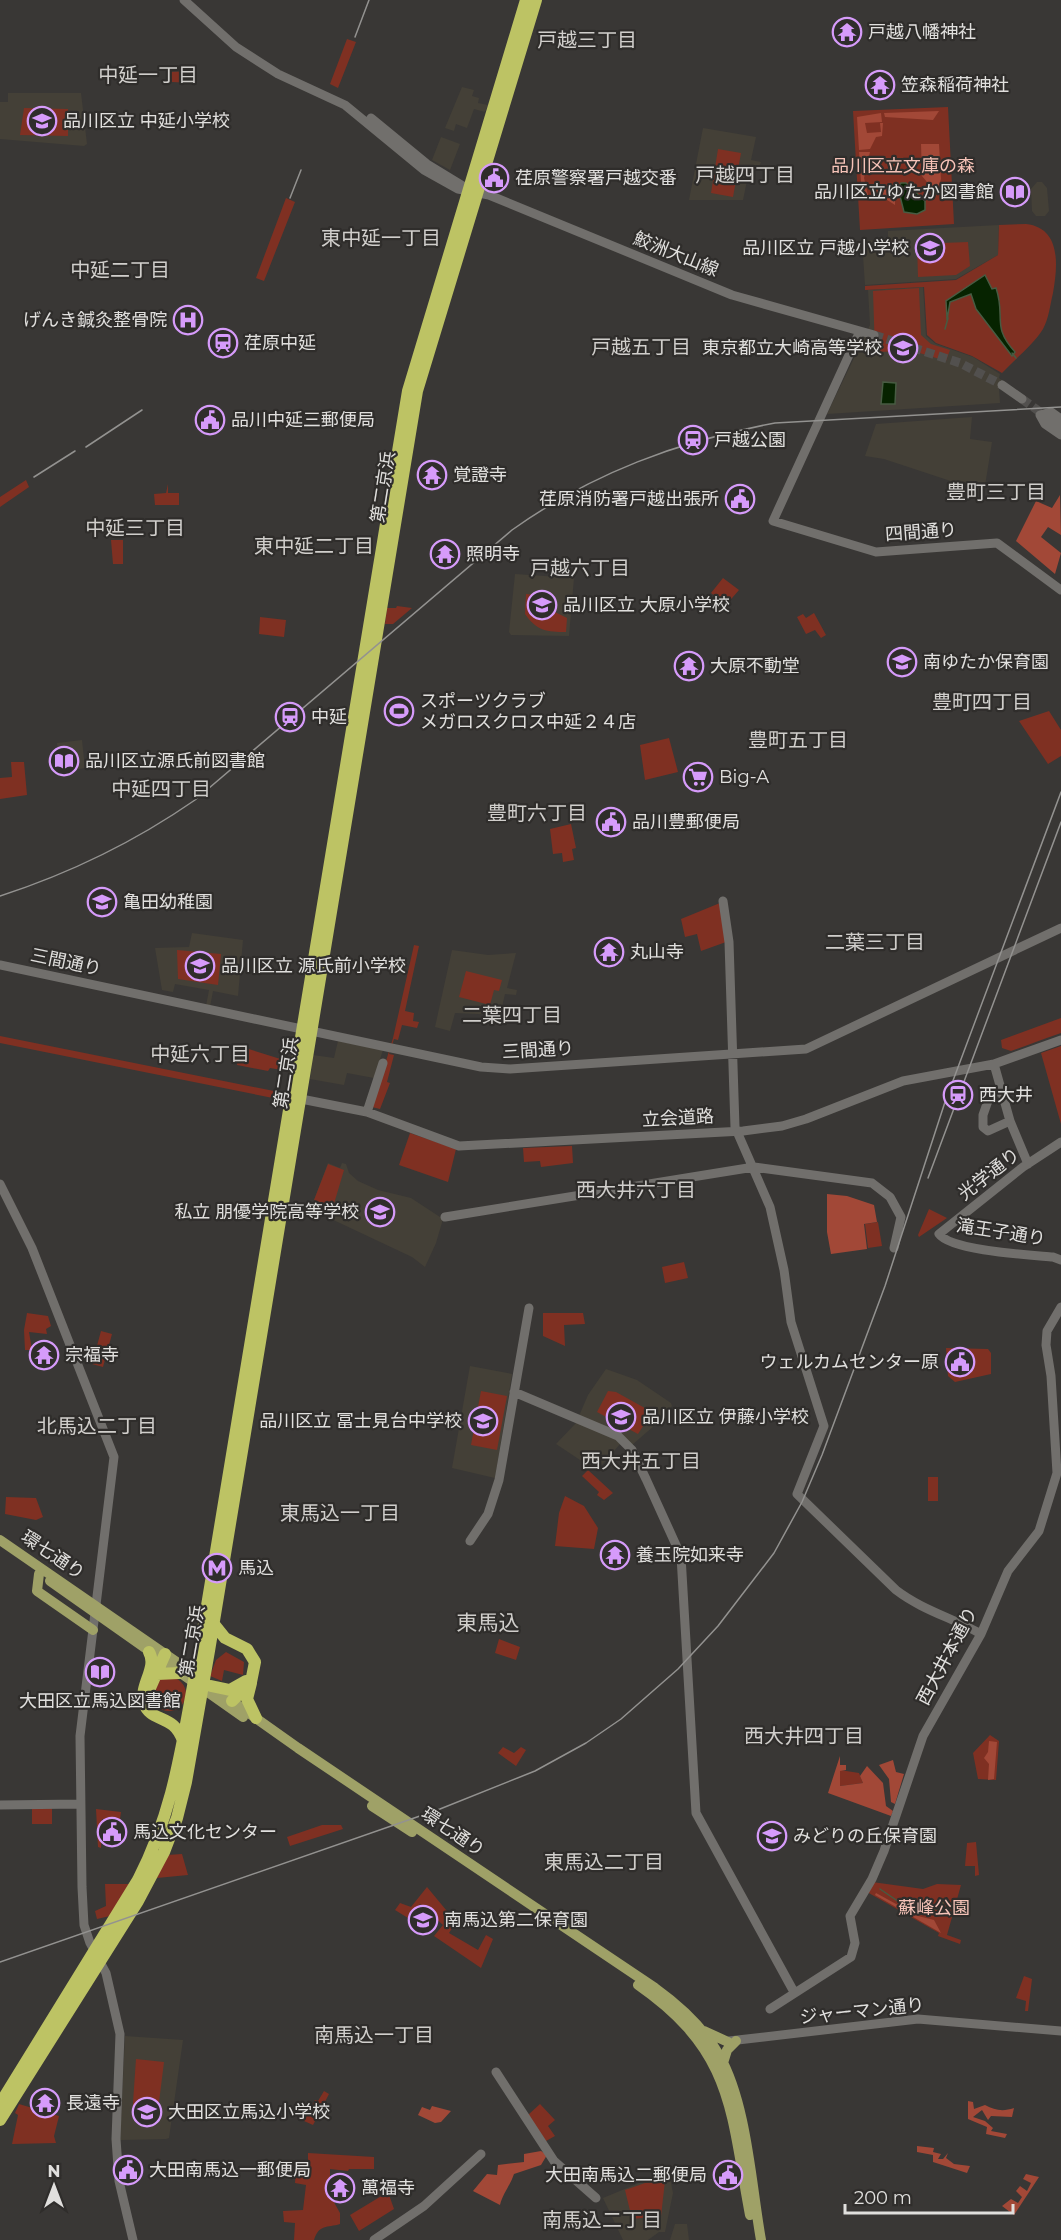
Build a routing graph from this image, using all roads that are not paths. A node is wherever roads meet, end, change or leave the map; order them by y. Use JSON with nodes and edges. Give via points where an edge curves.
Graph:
{"nodes":[{"id":1,"x":184,"y":0,"type":"edge"},
{"id":2,"x":193,"y":0,"type":"edge"},
{"id":3,"x":526,"y":0,"type":"edge"},
{"id":4,"x":536,"y":0,"type":"edge"},
{"id":5,"x":474,"y":191,"type":"junction"},
{"id":6,"x":860,"y":331,"type":"junction"},
{"id":7,"x":874,"y":335,"type":"tunnel mouth"},
{"id":8,"x":1002,"y":386,"type":"tunnel mouth"},
{"id":9,"x":1022,"y":399,"type":"tunnel mouth"},
{"id":10,"x":1047,"y":417,"type":"tunnel mouth"},
{"id":11,"x":1061,"y":419,"type":"edge"},
{"id":12,"x":1061,"y":427,"type":"edge"},
{"id":13,"x":1061,"y":435,"type":"edge"},
{"id":14,"x":1061,"y":590,"type":"edge"},
{"id":15,"x":723,"y":901,"type":"dead end"},
{"id":16,"x":1061,"y":928,"type":"edge"},
{"id":17,"x":0,"y":965,"type":"edge"},
{"id":18,"x":307,"y":1029,"type":"junction"},
{"id":19,"x":1061,"y":1040,"type":"edge"},
{"id":20,"x":388,"y":1045,"type":"junction"},
{"id":21,"x":732,"y":1055,"type":"junction"},
{"id":22,"x":986,"y":1065,"type":"junction"},
{"id":23,"x":1001,"y":1090,"type":"junction"},
{"id":24,"x":296,"y":1098,"type":"junction"},
{"id":25,"x":367,"y":1112,"type":"junction"},
{"id":26,"x":1010,"y":1121,"type":"junction"},
{"id":27,"x":738,"y":1131,"type":"junction"},
{"id":28,"x":1061,"y":1142,"type":"edge"},
{"id":29,"x":1028,"y":1164,"type":"junction"},
{"id":30,"x":754,"y":1167,"type":"junction"},
{"id":31,"x":0,"y":1184,"type":"edge"},
{"id":32,"x":445,"y":1217,"type":"dead end"},
{"id":33,"x":939,"y":1234,"type":"joint"},
{"id":34,"x":894,"y":1248,"type":"dead end"},
{"id":35,"x":1061,"y":1260,"type":"edge"},
{"id":36,"x":1061,"y":1307,"type":"edge"},
{"id":37,"x":529,"y":1308,"type":"dead end"},
{"id":38,"x":514,"y":1392,"type":"junction"},
{"id":39,"x":234,"y":1466,"type":"junction"},
{"id":40,"x":0,"y":1540,"type":"edge"},
{"id":41,"x":470,"y":1541,"type":"dead end"},
{"id":42,"x":0,"y":1547,"type":"edge"},
{"id":43,"x":97,"y":1600,"type":"junction"},
{"id":44,"x":213,"y":1623,"type":"junction"},
{"id":45,"x":96,"y":1624,"type":"junction"},
{"id":46,"x":127,"y":1632,"type":"junction"},
{"id":47,"x":981,"y":1634,"type":"junction"},
{"id":48,"x":209,"y":1651,"type":"junction"},
{"id":49,"x":159,"y":1657,"type":"junction"},
{"id":50,"x":201,"y":1667,"type":"junction"},
{"id":51,"x":179,"y":1673,"type":"junction"},
{"id":52,"x":152,"y":1676,"type":"junction"},
{"id":53,"x":251,"y":1682,"type":"junction"},
{"id":54,"x":211,"y":1686,"type":"junction"},
{"id":55,"x":194,"y":1699,"type":"junction"},
{"id":56,"x":232,"y":1701,"type":"junction"},
{"id":57,"x":256,"y":1718,"type":"junction"},
{"id":58,"x":183,"y":1742,"type":"junction"},
{"id":59,"x":0,"y":1804,"type":"edge"},
{"id":60,"x":81,"y":1804,"type":"junction"},
{"id":61,"x":118,"y":1923,"type":"junction"},
{"id":62,"x":98,"y":1956,"type":"junction"},
{"id":63,"x":794,"y":1992,"type":"junction"},
{"id":64,"x":770,"y":2009,"type":"dead end"},
{"id":65,"x":701,"y":2030,"type":"junction"},
{"id":66,"x":1061,"y":2031,"type":"edge"},
{"id":67,"x":732,"y":2041,"type":"junction"},
{"id":68,"x":707,"y":2044,"type":"junction"},
{"id":69,"x":723,"y":2063,"type":"junction"},
{"id":70,"x":496,"y":2072,"type":"dead end"},
{"id":71,"x":0,"y":2104,"type":"edge"},
{"id":72,"x":0,"y":2120,"type":"edge"},
{"id":73,"x":481,"y":2154,"type":"dead end"},
{"id":74,"x":596,"y":2198,"type":"dead end"},
{"id":75,"x":133,"y":2240,"type":"edge"},
{"id":76,"x":374,"y":2240,"type":"edge"},
{"id":77,"x":754,"y":2240,"type":"edge"},
{"id":78,"x":761,"y":2240,"type":"edge"}],
"edges":[{"from":1,"to":5,"type":"street","name":"鮫洲大山線","via":[[236,47],[278,74],[345,105],[424,171],[458,189]]},
{"from":2,"to":5,"type":"street","name":"鮫洲大山線","via":[[228,36],[280,69],[347,100],[427,164]]},
{"from":3,"to":5,"type":"highway","name":"第二京浜"},
{"from":4,"to":5,"type":"highway","name":"第二京浜"},
{"from":5,"to":6,"type":"street","name":"鮫洲大山線","via":[[732,295]]},
{"from":5,"to":18,"type":"highway","name":"第二京浜","via":[[408,391]]},
{"from":6,"to":7,"type":"street","name":"鮫洲大山線"},
{"from":6,"to":14,"type":"street","name":"四間通り","via":[[773,522],[876,552],[995,543]]},
{"from":8,"to":9,"type":"street"},
{"from":10,"to":12,"type":"street"},
{"from":11,"to":13,"type":"street","via":[[1050,412],[1043,412],[1040,417]]},
{"from":15,"to":21,"type":"street","via":[[729,942]]},
{"from":16,"to":21,"type":"street","name":"三間通り","via":[[806,1049]]},
{"from":17,"to":18,"type":"street","name":"三間通り"},
{"from":18,"to":20,"type":"street","name":"三間通り"},
{"from":18,"to":24,"type":"highway","name":"第二京浜"},
{"from":19,"to":22,"type":"street","name":"立会道路"},
{"from":20,"to":21,"type":"street","name":"三間通り","via":[[502,1069]]},
{"from":20,"to":25,"type":"street"},
{"from":21,"to":27,"type":"street"},
{"from":22,"to":23,"type":"street"},
{"from":22,"to":27,"type":"street","name":"立会道路","via":[[903,1081],[784,1126]]},
{"from":23,"to":26,"type":"street"},
{"from":23,"to":26,"type":"street","via":[[990,1095],[983,1127],[988,1131]]},
{"from":24,"to":25,"type":"street","name":"立会道路"},
{"from":24,"to":39,"type":"highway","name":"第二京浜"},
{"from":25,"to":27,"type":"street","name":"立会道路","via":[[459,1146]]},
{"from":26,"to":29,"type":"street"},
{"from":27,"to":30,"type":"street"},
{"from":28,"to":29,"type":"street","name":"光学通り"},
{"from":29,"to":33,"type":"street","name":"光学通り"},
{"from":30,"to":32,"type":"street"},
{"from":30,"to":34,"type":"street","via":[[872,1183],[890,1197],[901,1217]]},
{"from":30,"to":47,"type":"street","via":[[770,1207],[791,1322],[824,1426],[797,1494],[905,1598]]},
{"from":31,"to":43,"type":"street","via":[[32,1248],[113,1450]]},
{"from":33,"to":35,"type":"street","name":"滝王子通り","via":[[946,1241],[985,1250]]},
{"from":36,"to":47,"type":"street","name":"西大井本通り","via":[[1047,1331],[1046,1345],[1052,1379],[1057,1473],[1039,1531],[1008,1571]]},
{"from":37,"to":38,"type":"street"},
{"from":38,"to":41,"type":"street","via":[[495,1494],[488,1514]]},
{"from":38,"to":63,"type":"street","via":[[618,1436],[632,1450],[646,1479],[681,1556],[696,1814]]},
{"from":39,"to":44,"type":"highway","name":"第二京浜"},
{"from":39,"to":50,"type":"highway","name":"第二京浜"},
{"from":40,"to":43,"type":"main road","name":"環七通り"},
{"from":42,"to":45,"type":"main road","name":"環七通り","via":[[39,1574],[37,1591]]},
{"from":43,"to":45,"type":"street"},
{"from":43,"to":46,"type":"main road","name":"環七通り"},
{"from":44,"to":48,"type":"highway","name":"第二京浜"},
{"from":44,"to":53,"type":"highway","via":[[225,1638],[245,1647],[252,1655],[255,1665]]},
{"from":45,"to":46,"type":"main road","via":[[112,1632]]},
{"from":45,"to":60,"type":"street","via":[[80,1736]]},
{"from":46,"to":49,"type":"main road","name":"環七通り"},
{"from":46,"to":49,"type":"main road","name":"環七通り"},
{"from":47,"to":63,"type":"street","name":"西大井本通り","via":[[923,1736],[884,1851],[851,1912],[853,1954]]},
{"from":48,"to":50,"type":"highway","name":"第二京浜"},
{"from":48,"to":54,"type":"highway","via":[[219,1646],[233,1649],[243,1655],[249,1667],[245,1682],[236,1688]]},
{"from":49,"to":51,"type":"main road","name":"環七通り"},
{"from":49,"to":52,"type":"highway"},
{"from":49,"to":52,"type":"highway","via":[[152,1662]]},
{"from":49,"to":54,"type":"main road","name":"環七通り"},
{"from":50,"to":55,"type":"highway","name":"第二京浜"},
{"from":51,"to":52,"type":"highway"},
{"from":51,"to":68,"type":"main road","name":"環七通り","via":[[641,1988]]},
{"from":52,"to":55,"type":"highway","via":[[149,1697],[154,1708],[166,1715],[184,1715]]},
{"from":52,"to":58,"type":"highway","via":[[143,1691],[144,1705],[174,1724]]},
{"from":53,"to":56,"type":"highway"},
{"from":53,"to":57,"type":"highway","via":[[247,1699]]},
{"from":54,"to":56,"type":"main road","name":"環七通り"},
{"from":55,"to":58,"type":"highway","name":"第二京浜"},
{"from":55,"to":61,"type":"highway","name":"第二京浜","via":[[177,1818],[164,1852]]},
{"from":56,"to":57,"type":"main road","name":"環七通り"},
{"from":57,"to":65,"type":"main road","name":"環七通り","via":[[655,1988]]},
{"from":58,"to":61,"type":"highway","name":"第二京浜","via":[[173,1794],[160,1832]]},
{"from":59,"to":60,"type":"street"},
{"from":60,"to":62,"type":"street","via":[[82,1897],[87,1934]]},
{"from":61,"to":62,"type":"highway","name":"第二京浜"},
{"from":62,"to":71,"type":"highway","name":"第二京浜"},
{"from":62,"to":72,"type":"highway","name":"第二京浜"},
{"from":62,"to":75,"type":"street","via":[[106,1973],[120,2034],[118,2181]]},
{"from":63,"to":64,"type":"street"},
{"from":65,"to":67,"type":"main road"},
{"from":65,"to":68,"type":"main road","name":"環七通り"},
{"from":66,"to":67,"type":"street","name":"ジャーマン通り","via":[[918,2019]]},
{"from":67,"to":68,"type":"street","name":"ジャーマン通り"},
{"from":67,"to":69,"type":"main road"},
{"from":68,"to":69,"type":"main road","name":"環七通り"},
{"from":68,"to":77,"type":"main road","name":"環七通り","via":[[729,2103]]},
{"from":69,"to":78,"type":"main road","name":"環七通り","via":[[738,2108]]},
{"from":70,"to":74,"type":"street","via":[[554,2161]]},
{"from":73,"to":76,"type":"street","via":[[424,2206]]}]}
